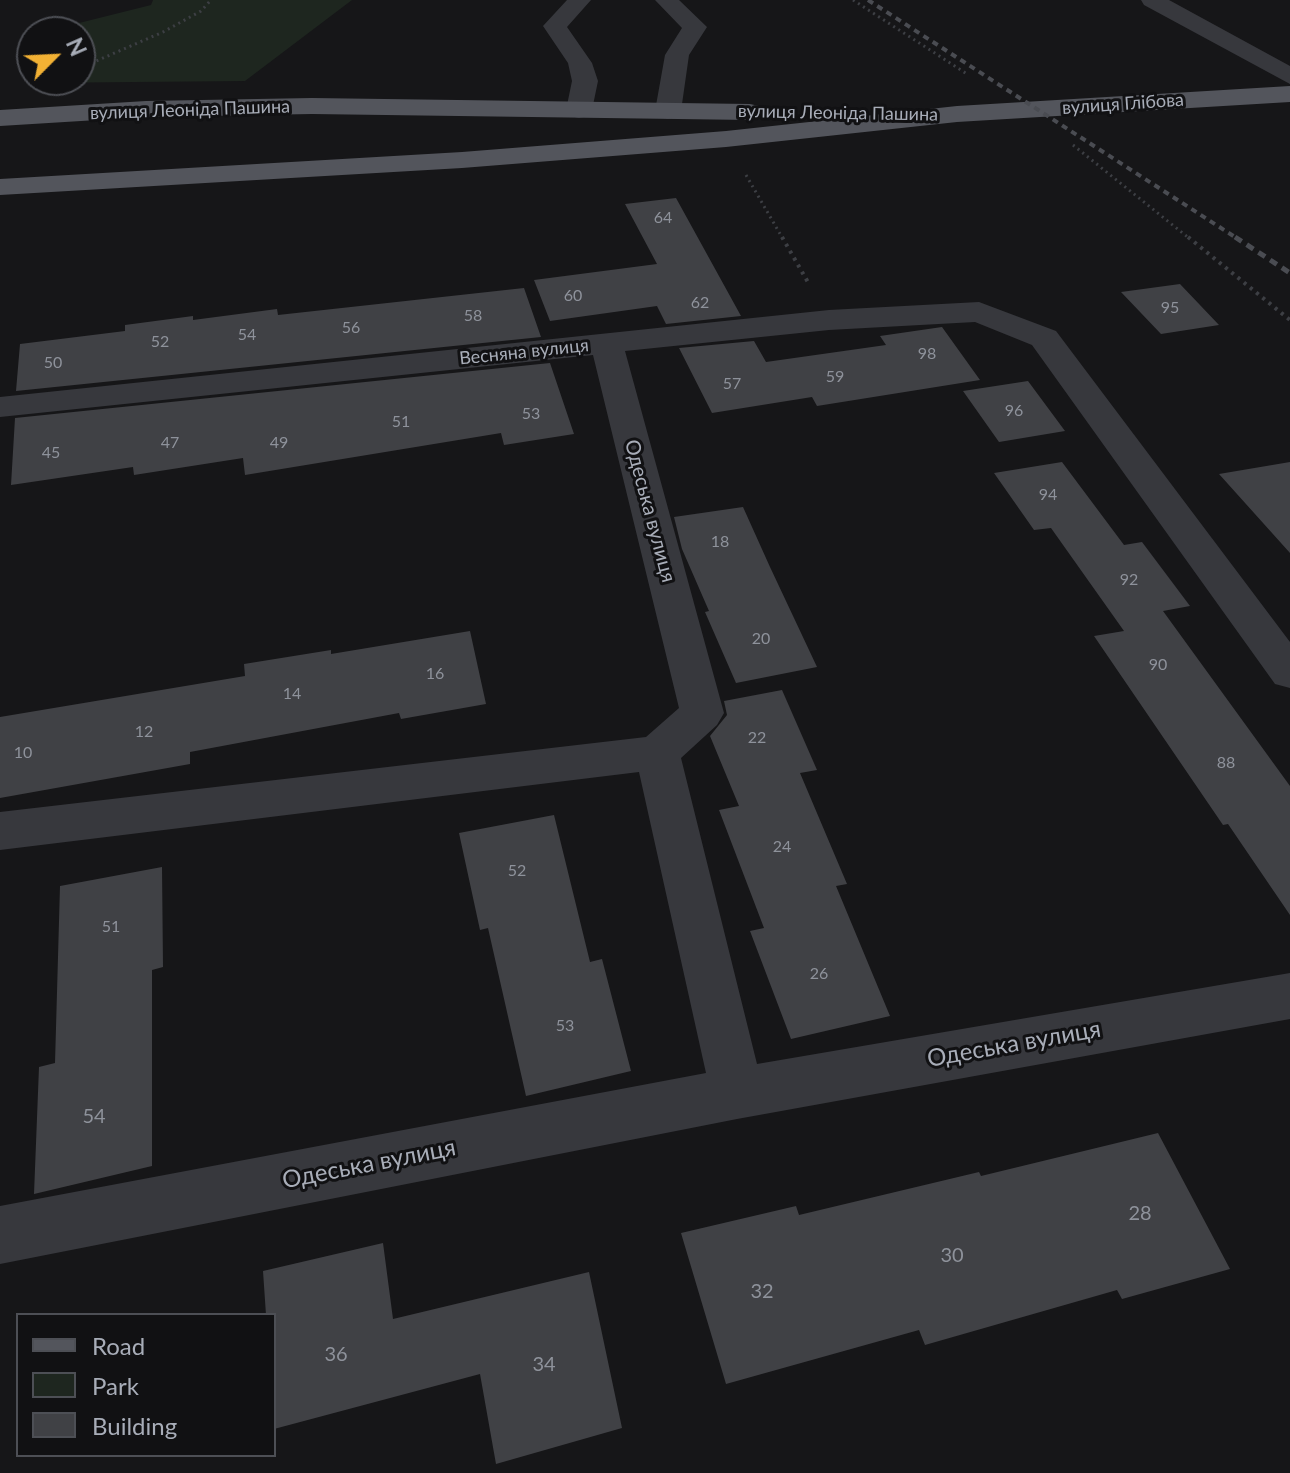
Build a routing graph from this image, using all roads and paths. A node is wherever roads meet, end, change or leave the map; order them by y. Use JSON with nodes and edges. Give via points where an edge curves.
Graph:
{"nodes":[{"id":1,"x":211,"y":0,"type":"edge"},
{"id":2,"x":580,"y":0,"type":"edge"},
{"id":3,"x":666,"y":0,"type":"edge"},
{"id":4,"x":853,"y":0,"type":"edge"},
{"id":5,"x":1152,"y":0,"type":"edge"},
{"id":6,"x":96,"y":61,"type":"edge"},
{"id":7,"x":969,"y":75,"type":"dead end"},
{"id":8,"x":1290,"y":76,"type":"edge"},
{"id":9,"x":1290,"y":94,"type":"edge"},
{"id":10,"x":579,"y":110,"type":"junction"},
{"id":11,"x":1023,"y":110,"type":"junction"},
{"id":12,"x":668,"y":111,"type":"junction"},
{"id":13,"x":957,"y":114,"type":"junction"},
{"id":14,"x":0,"y":118,"type":"edge"},
{"id":15,"x":726,"y":139,"type":"junction"},
{"id":16,"x":0,"y":187,"type":"edge"},
{"id":17,"x":829,"y":320,"type":"junction"},
{"id":18,"x":1290,"y":320,"type":"edge"},
{"id":19,"x":606,"y":343,"type":"junction"},
{"id":20,"x":0,"y":407,"type":"edge"},
{"id":21,"x":1290,"y":673,"type":"edge"},
{"id":22,"x":657,"y":753,"type":"junction"},
{"id":23,"x":0,"y":831,"type":"edge"},
{"id":24,"x":1290,"y":996,"type":"edge"},
{"id":25,"x":737,"y":1093,"type":"junction"},
{"id":26,"x":0,"y":1235,"type":"edge"}],
"edges":[{"from":1,"to":6,"type":"path","via":[[163,32]]},
{"from":2,"to":10,"type":"street","via":[[555,26],[580,63],[585,81]]},
{"from":3,"to":12,"type":"street","via":[[695,27],[677,55]]},
{"from":4,"to":7,"type":"path"},
{"from":5,"to":8,"type":"street"},
{"from":9,"to":11,"type":"main road","name":"вулиця Глібова"},
{"from":10,"to":12,"type":"main road","name":"вулиця Леоніда Пашина"},
{"from":10,"to":14,"type":"main road","name":"вулиця Леоніда Пашина","via":[[312,106]]},
{"from":11,"to":13,"type":"main road","name":"вулиця Глібова"},
{"from":11,"to":18,"type":"path"},
{"from":12,"to":13,"type":"main road","name":"вулиця Леоніда Пашина"},
{"from":13,"to":15,"type":"main road","name":"вулиця Леоніда Пашина"},
{"from":15,"to":16,"type":"main road","name":"вулиця Леоніда Пашина"},
{"from":15,"to":17,"type":"path"},
{"from":17,"to":19,"type":"street","name":"Весняна вулиця"},
{"from":17,"to":21,"type":"street","name":"Весняна вулиця","via":[[979,312],[1044,338]]},
{"from":19,"to":20,"type":"street","name":"Весняна вулиця"},
{"from":19,"to":22,"type":"street","name":"Одеська вулиця","via":[[702,713]]},
{"from":22,"to":23,"type":"street"},
{"from":22,"to":25,"type":"street"},
{"from":24,"to":25,"type":"street","name":"Одеська вулиця"},
{"from":25,"to":26,"type":"street","name":"Одеська вулиця"}]}
